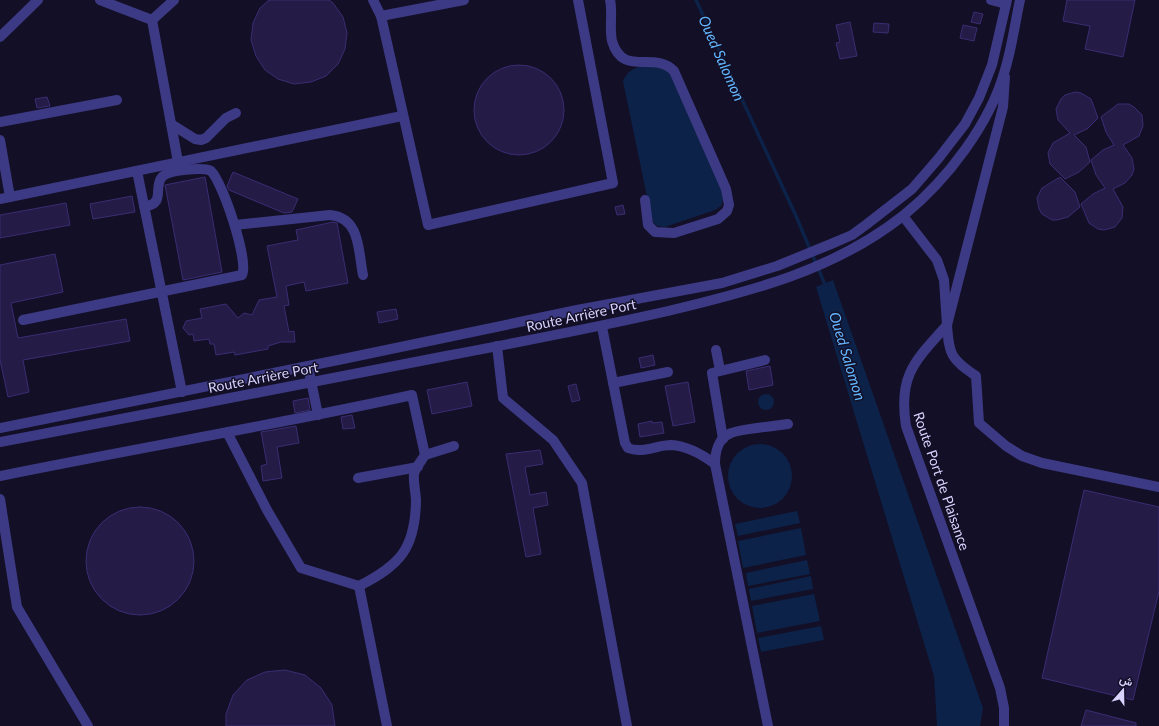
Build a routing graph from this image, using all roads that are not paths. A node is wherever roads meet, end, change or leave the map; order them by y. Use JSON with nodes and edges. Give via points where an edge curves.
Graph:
{"nodes":[{"id":1,"x":38,"y":0,"type":"edge"},
{"id":2,"x":100,"y":0,"type":"edge"},
{"id":3,"x":174,"y":0,"type":"edge"},
{"id":4,"x":373,"y":0,"type":"edge"},
{"id":5,"x":464,"y":0,"type":"edge"},
{"id":6,"x":578,"y":0,"type":"edge"},
{"id":7,"x":610,"y":0,"type":"edge"},
{"id":8,"x":991,"y":0,"type":"edge"},
{"id":9,"x":1020,"y":0,"type":"edge"},
{"id":10,"x":1007,"y":2,"type":"edge"},
{"id":11,"x":381,"y":16,"type":"junction"},
{"id":12,"x":152,"y":20,"type":"junction"},
{"id":13,"x":0,"y":37,"type":"edge"},
{"id":14,"x":1005,"y":71,"type":"junction"},
{"id":15,"x":116,"y":100,"type":"dead end"},
{"id":16,"x":236,"y":113,"type":"dead end"},
{"id":17,"x":402,"y":116,"type":"junction"},
{"id":18,"x":0,"y":122,"type":"edge"},
{"id":19,"x":171,"y":124,"type":"junction"},
{"id":20,"x":0,"y":140,"type":"edge"},
{"id":21,"x":178,"y":162,"type":"junction"},
{"id":22,"x":137,"y":171,"type":"junction"},
{"id":23,"x":5,"y":198,"type":"edge"},
{"id":24,"x":645,"y":200,"type":"dead end"},
{"id":25,"x":144,"y":206,"type":"junction"},
{"id":26,"x":903,"y":216,"type":"junction"},
{"id":27,"x":235,"y":225,"type":"junction"},
{"id":28,"x":363,"y":275,"type":"dead end"},
{"id":29,"x":161,"y":291,"type":"junction"},
{"id":30,"x":23,"y":320,"type":"dead end"},
{"id":31,"x":947,"y":325,"type":"junction"},
{"id":32,"x":602,"y":327,"type":"junction"},
{"id":33,"x":497,"y":346,"type":"junction"},
{"id":34,"x":716,"y":350,"type":"dead end"},
{"id":35,"x":765,"y":360,"type":"dead end"},
{"id":36,"x":308,"y":366,"type":"junction"},
{"id":37,"x":720,"y":370,"type":"junction"},
{"id":38,"x":668,"y":372,"type":"dead end"},
{"id":39,"x":311,"y":382,"type":"junction"},
{"id":40,"x":613,"y":383,"type":"junction"},
{"id":41,"x":182,"y":392,"type":"junction"},
{"id":42,"x":318,"y":415,"type":"junction"},
{"id":43,"x":788,"y":424,"type":"dead end"},
{"id":44,"x":0,"y":428,"type":"edge"},
{"id":45,"x":227,"y":432,"type":"junction"},
{"id":46,"x":724,"y":434,"type":"junction"},
{"id":47,"x":0,"y":442,"type":"edge"},
{"id":48,"x":454,"y":446,"type":"dead end"},
{"id":49,"x":425,"y":455,"type":"junction"},
{"id":50,"x":715,"y":464,"type":"junction"},
{"id":51,"x":418,"y":467,"type":"junction"},
{"id":52,"x":0,"y":476,"type":"edge"},
{"id":53,"x":358,"y":478,"type":"dead end"},
{"id":54,"x":1159,"y":488,"type":"edge"},
{"id":55,"x":0,"y":499,"type":"edge"},
{"id":56,"x":359,"y":586,"type":"junction"},
{"id":57,"x":88,"y":726,"type":"edge"},
{"id":58,"x":387,"y":726,"type":"edge"},
{"id":59,"x":627,"y":726,"type":"edge"},
{"id":60,"x":768,"y":726,"type":"edge"},
{"id":61,"x":1004,"y":726,"type":"edge"}],
"edges":[{"from":1,"to":13,"type":"street"},
{"from":2,"to":12,"type":"street"},
{"from":3,"to":12,"type":"street"},
{"from":4,"to":11,"type":"street"},
{"from":5,"to":11,"type":"street"},
{"from":6,"to":17,"type":"street","via":[[613,184],[428,225]]},
{"from":7,"to":24,"type":"street","via":[[612,40],[620,54],[633,62],[663,62],[674,71],[726,188],[729,205],[718,219],[674,233],[656,232],[648,225]]},
{"from":8,"to":10,"type":"street"},
{"from":9,"to":14,"type":"street","name":"Route Arrière Port"},
{"from":10,"to":36,"type":"street","name":"Route Arrière Port","via":[[992,65],[965,124],[912,189],[852,235],[794,260],[722,283],[577,310]]},
{"from":11,"to":17,"type":"street"},
{"from":12,"to":19,"type":"street"},
{"from":14,"to":26,"type":"street","name":"Route Arrière Port","via":[[978,132],[950,168]]},
{"from":14,"to":31,"type":"street","via":[[1003,107]]},
{"from":15,"to":18,"type":"street","via":[[54,108]]},
{"from":16,"to":19,"type":"street","via":[[226,118],[201,140]]},
{"from":17,"to":21,"type":"street"},
{"from":19,"to":21,"type":"street"},
{"from":20,"to":23,"type":"street"},
{"from":21,"to":22,"type":"street"},
{"from":22,"to":23,"type":"street"},
{"from":22,"to":25,"type":"street"},
{"from":25,"to":27,"type":"street","via":[[154,203],[157,199],[160,180],[166,174],[207,169],[215,174]]},
{"from":25,"to":29,"type":"street"},
{"from":26,"to":31,"type":"street","via":[[937,260],[944,280]]},
{"from":26,"to":32,"type":"street","name":"Route Arrière Port","via":[[855,249],[803,272],[753,290]]},
{"from":27,"to":28,"type":"street","via":[[330,215],[344,218],[354,228]]},
{"from":27,"to":29,"type":"street","via":[[242,275]]},
{"from":29,"to":30,"type":"street"},
{"from":29,"to":41,"type":"street"},
{"from":31,"to":54,"type":"street","via":[[948,348],[957,364],[976,376],[980,423],[1006,446],[1022,456],[1042,463]]},
{"from":31,"to":61,"type":"street","name":"Route Port de Plaisance","via":[[911,369],[905,385],[903,405],[906,426],[1000,688]]},
{"from":32,"to":33,"type":"street","name":"Route Arrière Port"},
{"from":32,"to":40,"type":"street"},
{"from":33,"to":39,"type":"street","name":"Route Arrière Port"},
{"from":33,"to":59,"type":"street","via":[[503,398],[553,440],[582,483]]},
{"from":34,"to":37,"type":"street"},
{"from":35,"to":37,"type":"street"},
{"from":36,"to":39,"type":"street"},
{"from":36,"to":41,"type":"street","name":"Route Arrière Port"},
{"from":37,"to":46,"type":"street","via":[[711,377]]},
{"from":38,"to":40,"type":"street"},
{"from":39,"to":42,"type":"street"},
{"from":39,"to":47,"type":"street","name":"Route Arrière Port"},
{"from":40,"to":50,"type":"street","via":[[628,448],[640,450],[672,445],[701,454]]},
{"from":41,"to":44,"type":"street","name":"Route Arrière Port"},
{"from":42,"to":45,"type":"street"},
{"from":42,"to":49,"type":"street","via":[[412,395]]},
{"from":43,"to":46,"type":"street"},
{"from":45,"to":52,"type":"street"},
{"from":45,"to":56,"type":"street","via":[[267,510],[301,568]]},
{"from":46,"to":50,"type":"street","via":[[716,452]]},
{"from":48,"to":49,"type":"street"},
{"from":49,"to":51,"type":"street"},
{"from":50,"to":60,"type":"street"},
{"from":51,"to":53,"type":"street"},
{"from":51,"to":56,"type":"street","via":[[414,473],[414,528],[408,545],[397,562]]},
{"from":55,"to":57,"type":"street","via":[[16,607]]},
{"from":56,"to":58,"type":"street"}]}
